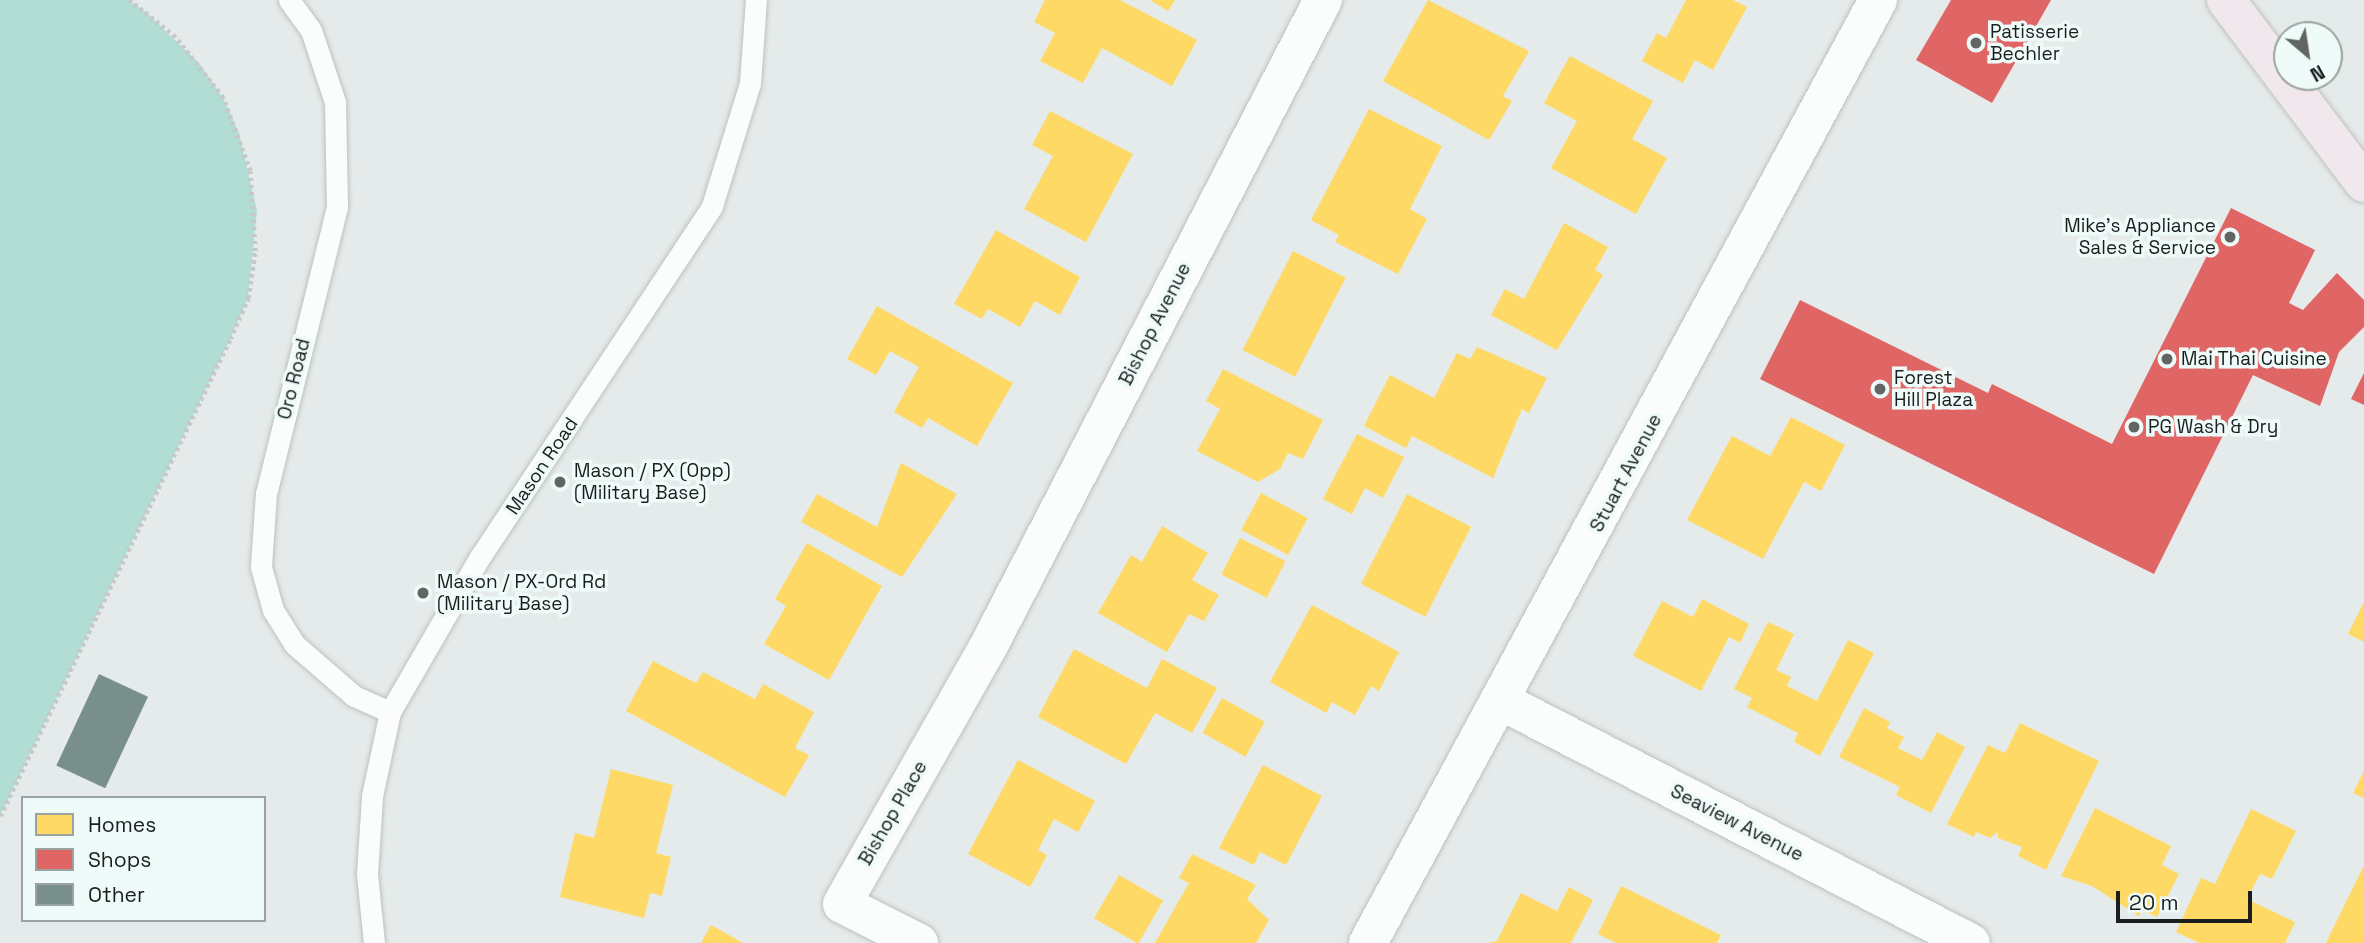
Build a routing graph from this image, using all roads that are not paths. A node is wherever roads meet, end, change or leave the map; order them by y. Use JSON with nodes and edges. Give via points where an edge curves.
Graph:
{"nodes":[{"id":1,"x":289,"y":0,"type":"edge"},
{"id":2,"x":756,"y":0,"type":"edge"},
{"id":3,"x":1323,"y":0,"type":"edge"},
{"id":4,"x":1878,"y":0,"type":"edge"},
{"id":5,"x":2226,"y":0,"type":"edge"},
{"id":6,"x":2364,"y":183,"type":"edge"},
{"id":7,"x":988,"y":647,"type":"joint"},
{"id":8,"x":1503,"y":702,"type":"junction"},
{"id":9,"x":390,"y":712,"type":"junction"},
{"id":10,"x":374,"y":943,"type":"edge"},
{"id":11,"x":919,"y":943,"type":"edge"},
{"id":12,"x":1368,"y":943,"type":"edge"},
{"id":13,"x":1971,"y":943,"type":"edge"}],
"edges":[{"from":1,"to":9,"type":"lane","name":"Oro Road","via":[[311,30],[335,102],[337,207],[267,493],[261,568],[273,610],[294,643],[354,696]]},
{"from":2,"to":9,"type":"lane","name":"Mason Road","via":[[750,83],[712,206],[480,557]]},
{"from":3,"to":7,"type":"street","name":"Bishop Avenue"},
{"from":4,"to":8,"type":"street","name":"Stuart Avenue"},
{"from":5,"to":6,"type":"main road"},
{"from":7,"to":11,"type":"street","name":"Bishop Place","via":[[842,904]]},
{"from":8,"to":12,"type":"street","name":"Stuart Avenue"},
{"from":8,"to":13,"type":"street","name":"Seaview Avenue"},
{"from":9,"to":10,"type":"lane","name":"Mason Road","via":[[372,796],[368,874]]}]}
